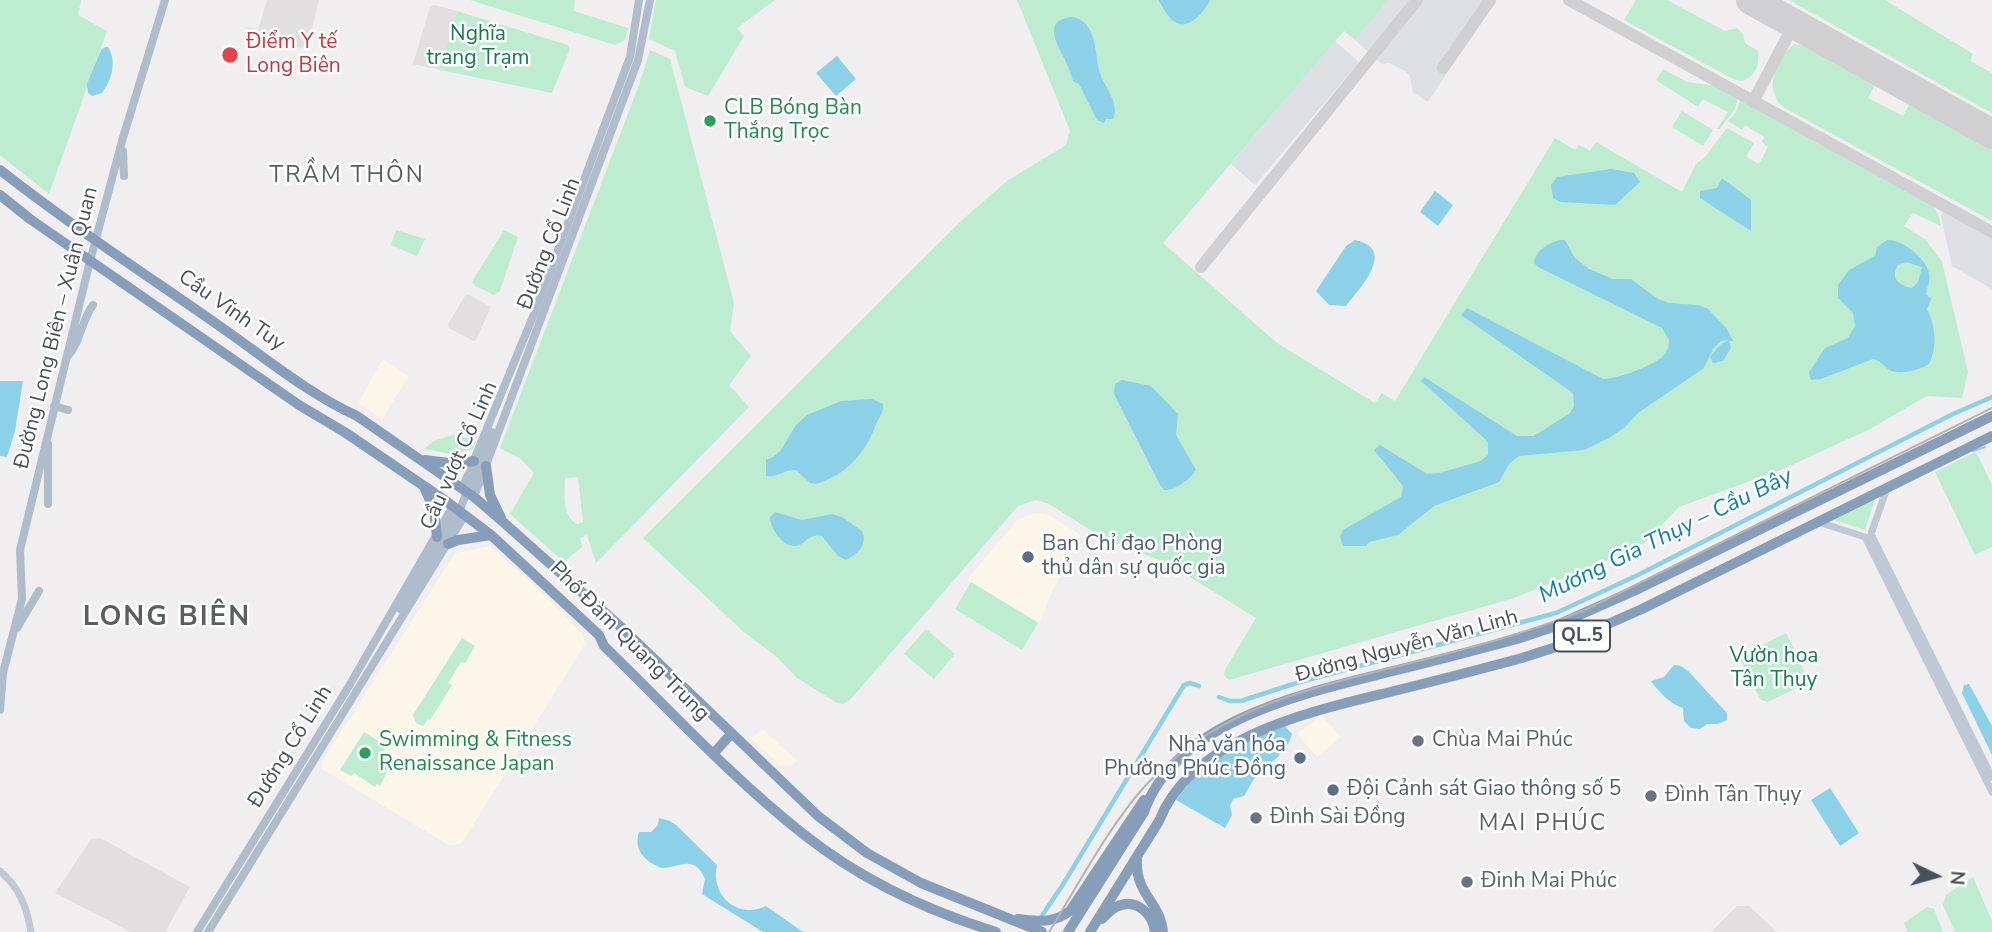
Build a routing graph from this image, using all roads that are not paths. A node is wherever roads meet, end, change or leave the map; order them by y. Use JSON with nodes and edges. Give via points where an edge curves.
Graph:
{"nodes":[{"id":1,"x":165,"y":0,"type":"edge"},
{"id":2,"x":639,"y":0,"type":"edge"},
{"id":3,"x":650,"y":0,"type":"edge"},
{"id":4,"x":122,"y":141,"type":"junction"},
{"id":5,"x":0,"y":162,"type":"edge"},
{"id":6,"x":0,"y":170,"type":"edge"},
{"id":7,"x":124,"y":176,"type":"dead end"},
{"id":8,"x":0,"y":187,"type":"edge"},
{"id":9,"x":0,"y":195,"type":"edge"},
{"id":10,"x":93,"y":305,"type":"dead end"},
{"id":11,"x":524,"y":350,"type":"junction"},
{"id":12,"x":65,"y":359,"type":"junction"},
{"id":13,"x":312,"y":386,"type":"junction"},
{"id":14,"x":301,"y":402,"type":"junction"},
{"id":15,"x":54,"y":406,"type":"junction"},
{"id":16,"x":68,"y":411,"type":"dead end"},
{"id":17,"x":357,"y":416,"type":"joint"},
{"id":18,"x":1990,"y":417,"type":"edge"},
{"id":19,"x":48,"y":430,"type":"junction"},
{"id":20,"x":346,"y":433,"type":"joint"},
{"id":21,"x":1992,"y":436,"type":"edge"},
{"id":22,"x":421,"y":460,"type":"junction"},
{"id":23,"x":474,"y":461,"type":"junction"},
{"id":24,"x":486,"y":466,"type":"junction"},
{"id":25,"x":423,"y":485,"type":"junction"},
{"id":26,"x":1887,"y":488,"type":"junction"},
{"id":27,"x":462,"y":489,"type":"junction"},
{"id":28,"x":474,"y":498,"type":"junction"},
{"id":29,"x":48,"y":504,"type":"dead end"},
{"id":30,"x":453,"y":506,"type":"junction"},
{"id":31,"x":465,"y":515,"type":"junction"},
{"id":32,"x":502,"y":521,"type":"junction"},
{"id":33,"x":1818,"y":522,"type":"junction"},
{"id":34,"x":491,"y":535,"type":"junction"},
{"id":35,"x":1868,"y":536,"type":"junction"},
{"id":36,"x":437,"y":537,"type":"junction"},
{"id":37,"x":448,"y":544,"type":"junction"},
{"id":38,"x":39,"y":591,"type":"dead end"},
{"id":39,"x":394,"y":619,"type":"junction"},
{"id":40,"x":14,"y":632,"type":"junction"},
{"id":41,"x":376,"y":639,"type":"junction"},
{"id":42,"x":385,"y":646,"type":"junction"},
{"id":43,"x":1357,"y":680,"type":"junction"},
{"id":44,"x":1,"y":688,"type":"edge"},
{"id":45,"x":1362,"y":699,"type":"junction"},
{"id":46,"x":0,"y":710,"type":"edge"},
{"id":47,"x":731,"y":734,"type":"junction"},
{"id":48,"x":714,"y":753,"type":"junction"},
{"id":49,"x":1992,"y":777,"type":"edge"},
{"id":50,"x":1992,"y":792,"type":"edge"},
{"id":51,"x":1150,"y":793,"type":"junction"},
{"id":52,"x":1166,"y":805,"type":"junction"},
{"id":53,"x":1139,"y":853,"type":"junction"},
{"id":54,"x":0,"y":871,"type":"edge"},
{"id":55,"x":1007,"y":919,"type":"junction"},
{"id":56,"x":31,"y":932,"type":"edge"},
{"id":57,"x":197,"y":932,"type":"edge"},
{"id":58,"x":208,"y":932,"type":"edge"},
{"id":59,"x":996,"y":932,"type":"edge"},
{"id":60,"x":1042,"y":932,"type":"edge"},
{"id":61,"x":1068,"y":932,"type":"edge"},
{"id":62,"x":1091,"y":932,"type":"edge"},
{"id":63,"x":1155,"y":932,"type":"edge"},
{"id":64,"x":1163,"y":932,"type":"edge"}],
"edges":[{"from":1,"to":4,"type":"main road","name":"Đường Long Biên – Xuân Quan"},
{"from":2,"to":11,"type":"main road","name":"Đường Cổ Linh","via":[[629,57]]},
{"from":3,"to":11,"type":"main road","name":"Đường Cổ Linh","via":[[638,60]]},
{"from":4,"to":7,"type":"main road"},
{"from":4,"to":12,"type":"main road","name":"Đường Long Biên – Xuân Quan"},
{"from":5,"to":13,"type":"highway","name":"Cầu Vĩnh Tuy"},
{"from":6,"to":13,"type":"highway","name":"Cầu Vĩnh Tuy"},
{"from":8,"to":14,"type":"highway","name":"Cầu Vĩnh Tuy"},
{"from":9,"to":14,"type":"highway","name":"Cầu Vĩnh Tuy"},
{"from":10,"to":12,"type":"main road"},
{"from":11,"to":23,"type":"main road","name":"Đường Cổ Linh"},
{"from":11,"to":24,"type":"main road","name":"Đường Cổ Linh"},
{"from":11,"to":39,"type":"main road","name":"Cầu vượt Cổ Linh","via":[[460,509]]},
{"from":12,"to":15,"type":"main road","name":"Đường Long Biên – Xuân Quan"},
{"from":13,"to":17,"type":"highway","name":"Cầu Vĩnh Tuy"},
{"from":14,"to":20,"type":"highway","name":"Cầu Vĩnh Tuy","via":[[331,418]]},
{"from":15,"to":16,"type":"main road"},
{"from":15,"to":19,"type":"main road","name":"Đường Long Biên – Xuân Quan"},
{"from":17,"to":22,"type":"highway","name":"Phố Đàm Quang Trung"},
{"from":18,"to":43,"type":"highway","name":"Đường Nguyễn Văn Linh","number":"QL.5","via":[[1550,628]]},
{"from":19,"to":29,"type":"main road"},
{"from":19,"to":40,"type":"main road","name":"Đường Long Biên – Xuân Quan","via":[[20,551],[22,599]]},
{"from":20,"to":25,"type":"highway","name":"Phố Đàm Quang Trung"},
{"from":21,"to":26,"type":"highway","name":"Đường Nguyễn Văn Linh","number":"QL.5"},
{"from":22,"to":23,"type":"highway"},
{"from":22,"to":27,"type":"highway","name":"Phố Đàm Quang Trung"},
{"from":23,"to":24,"type":"main road"},
{"from":23,"to":27,"type":"main road","name":"Đường Cổ Linh"},
{"from":24,"to":28,"type":"main road","name":"Đường Cổ Linh"},
{"from":24,"to":32,"type":"highway"},
{"from":25,"to":30,"type":"highway","name":"Phố Đàm Quang Trung"},
{"from":25,"to":36,"type":"highway","via":[[434,510]]},
{"from":26,"to":33,"type":"highway","name":"Đường Nguyễn Văn Linh","number":"QL.5"},
{"from":26,"to":35,"type":"main road"},
{"from":27,"to":28,"type":"highway","name":"Phố Đàm Quang Trung"},
{"from":28,"to":32,"type":"highway","name":"Phố Đàm Quang Trung"},
{"from":30,"to":31,"type":"highway","name":"Phố Đàm Quang Trung"},
{"from":30,"to":36,"type":"main road","name":"Đường Cổ Linh"},
{"from":31,"to":34,"type":"highway","name":"Phố Đàm Quang Trung"},
{"from":31,"to":37,"type":"main road","name":"Đường Cổ Linh"},
{"from":32,"to":47,"type":"highway","name":"Phố Đàm Quang Trung"},
{"from":33,"to":35,"type":"main road"},
{"from":33,"to":45,"type":"highway","name":"Đường Nguyễn Văn Linh","number":"QL.5","via":[[1556,647]]},
{"from":34,"to":37,"type":"highway"},
{"from":34,"to":48,"type":"highway","name":"Phố Đàm Quang Trung","via":[[599,635],[604,646]]},
{"from":35,"to":49,"type":"main road"},
{"from":35,"to":50,"type":"main road"},
{"from":36,"to":37,"type":"main road"},
{"from":36,"to":41,"type":"main road","name":"Đường Cổ Linh"},
{"from":37,"to":42,"type":"main road","name":"Đường Cổ Linh"},
{"from":38,"to":40,"type":"main road"},
{"from":39,"to":41,"type":"main road","name":"Cầu vượt Cổ Linh"},
{"from":39,"to":42,"type":"main road","name":"Cầu vượt Cổ Linh"},
{"from":40,"to":44,"type":"main road","name":"Đường Long Biên – Xuân Quan"},
{"from":41,"to":57,"type":"main road","name":"Đường Cổ Linh"},
{"from":42,"to":58,"type":"main road","name":"Đường Cổ Linh"},
{"from":43,"to":45,"type":"highway"},
{"from":43,"to":51,"type":"highway","name":"Đường Nguyễn Văn Linh","number":"QL.5","via":[[1234,720],[1186,754]]},
{"from":44,"to":46,"type":"main road","name":"Đường Long Biên – Xuân Quan"},
{"from":45,"to":52,"type":"highway","name":"Đường Nguyễn Văn Linh","number":"QL.5","via":[[1242,739],[1200,768]]},
{"from":47,"to":48,"type":"highway"},
{"from":47,"to":55,"type":"highway","name":"Phố Đàm Quang Trung","via":[[821,819],[867,853],[921,883]]},
{"from":48,"to":59,"type":"highway","name":"Phố Đàm Quang Trung","via":[[803,834],[851,867],[951,916]]},
{"from":51,"to":52,"type":"highway"},
{"from":51,"to":55,"type":"highway","via":[[1079,900],[1060,918],[1036,922]]},
{"from":51,"to":61,"type":"highway","name":"Đường Nguyễn Văn Linh","number":"QL.5","via":[[1143,812]]},
{"from":52,"to":53,"type":"highway","name":"Đường Nguyễn Văn Linh","number":"QL.5"},
{"from":53,"to":62,"type":"highway","name":"Đường Nguyễn Văn Linh","number":"QL.5"},
{"from":53,"to":64,"type":"highway","via":[[1137,878],[1161,919]]},
{"from":54,"to":56,"type":"main road","via":[[15,883]]},
{"from":55,"to":60,"type":"highway","name":"Phố Đàm Quang Trung"},
{"from":62,"to":63,"type":"highway","via":[[1110,911],[1124,905],[1140,907]]}]}
